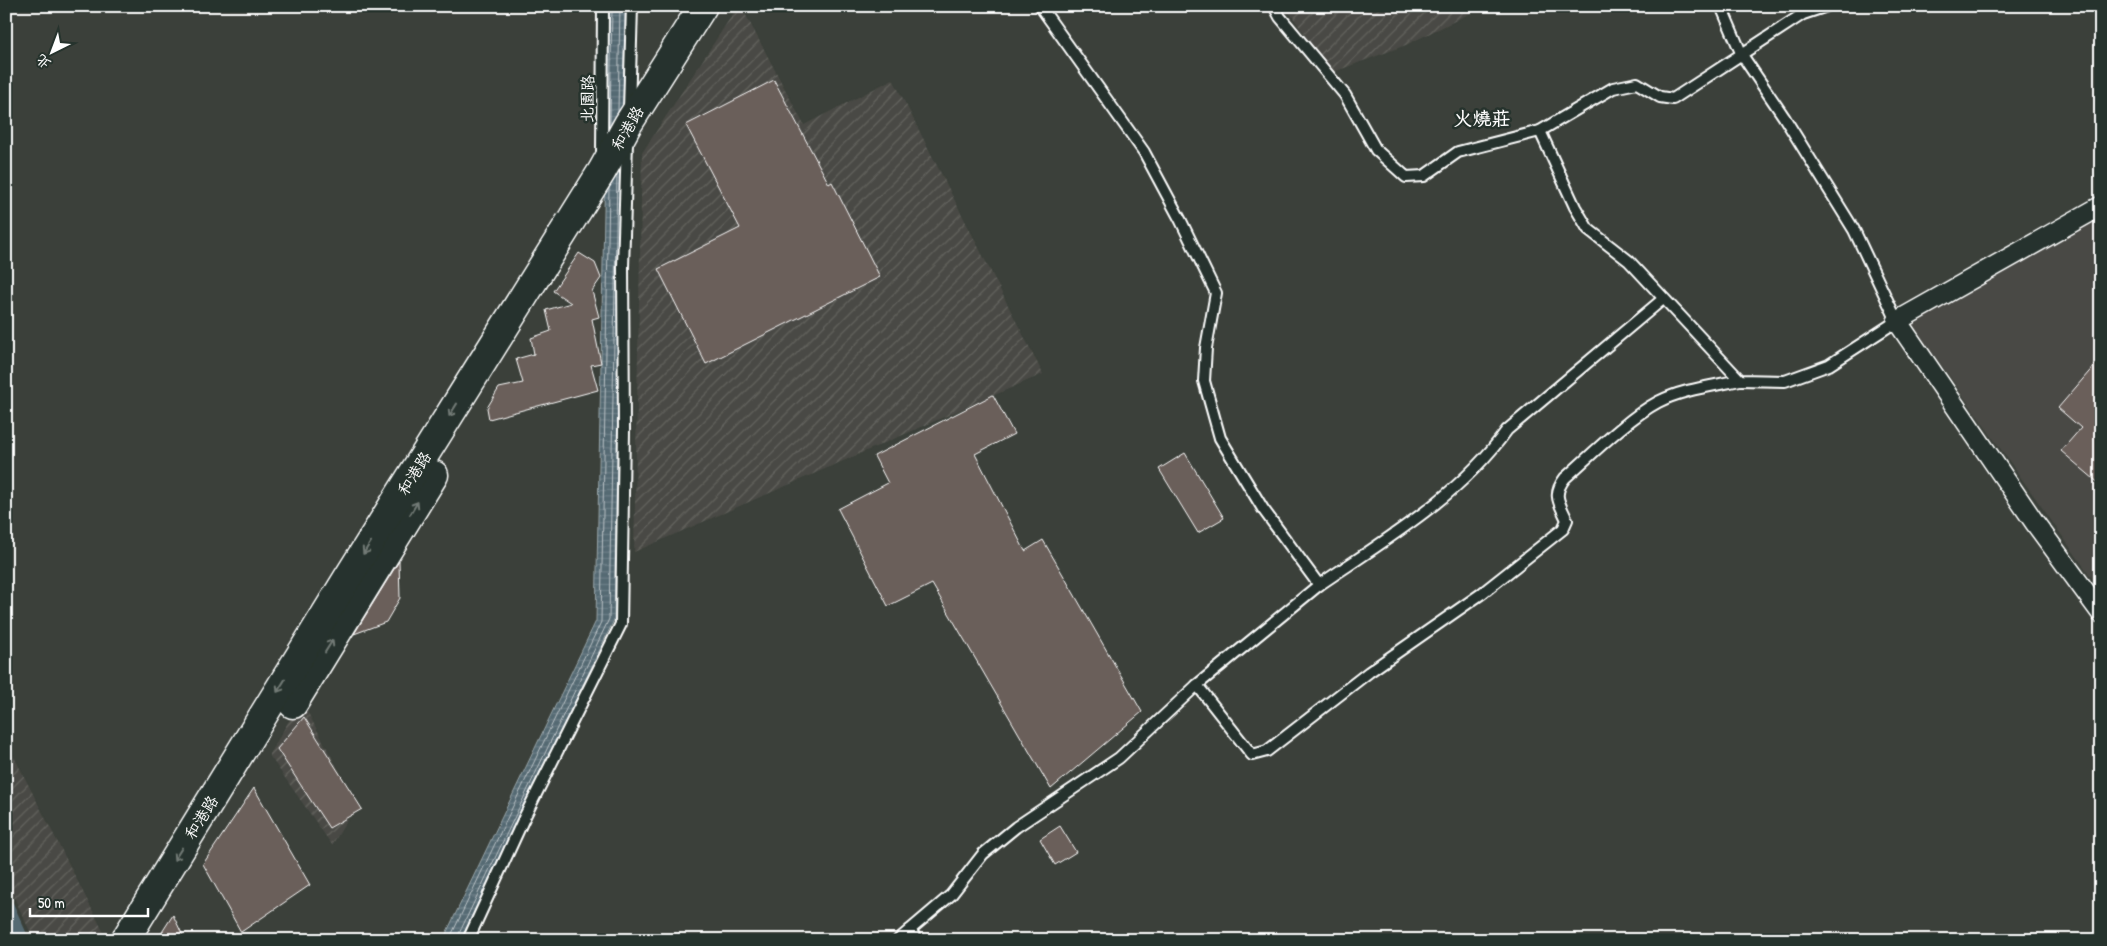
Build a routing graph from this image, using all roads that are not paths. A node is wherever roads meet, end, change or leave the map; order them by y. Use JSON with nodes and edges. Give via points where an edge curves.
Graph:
{"nodes":[{"id":1,"x":603,"y":6,"type":"edge"},
{"id":2,"x":632,"y":6,"type":"edge"},
{"id":3,"x":703,"y":6,"type":"edge"},
{"id":4,"x":721,"y":6,"type":"edge"},
{"id":5,"x":1040,"y":6,"type":"edge"},
{"id":6,"x":1274,"y":6,"type":"edge"},
{"id":7,"x":1721,"y":6,"type":"edge"},
{"id":8,"x":1827,"y":6,"type":"edge"},
{"id":9,"x":1742,"y":56,"type":"junction"},
{"id":10,"x":1540,"y":131,"type":"junction"},
{"id":11,"x":613,"y":162,"type":"junction"},
{"id":12,"x":2101,"y":206,"type":"edge"},
{"id":13,"x":1663,"y":299,"type":"junction"},
{"id":14,"x":1897,"y":321,"type":"junction"},
{"id":15,"x":1740,"y":380,"type":"junction"},
{"id":16,"x":1319,"y":585,"type":"junction"},
{"id":17,"x":2101,"y":613,"type":"edge"},
{"id":18,"x":1197,"y":685,"type":"junction"},
{"id":19,"x":910,"y":930,"type":"junction"},
{"id":20,"x":125,"y":940,"type":"edge"},
{"id":21,"x":145,"y":940,"type":"edge"},
{"id":22,"x":468,"y":940,"type":"edge"},
{"id":23,"x":898,"y":940,"type":"edge"},
{"id":24,"x":917,"y":940,"type":"edge"}],
"edges":[{"from":1,"to":11,"type":"lane","name":"北園路"},
{"from":2,"to":11,"type":"lane"},
{"from":3,"to":11,"type":"main road","name":"和港路"},
{"from":4,"to":11,"type":"main road","name":"和港路"},
{"from":5,"to":16,"type":"lane","via":[[1144,152],[1216,293],[1204,381],[1220,438],[1263,509]]},
{"from":6,"to":10,"type":"lane","via":[[1345,95],[1376,150],[1406,177],[1424,176],[1458,152]]},
{"from":7,"to":9,"type":"lane"},
{"from":8,"to":9,"type":"lane","via":[[1803,14]]},
{"from":9,"to":10,"type":"lane","via":[[1673,98],[1660,97],[1637,83],[1613,88]]},
{"from":9,"to":14,"type":"lane","via":[[1784,116],[1854,230]]},
{"from":10,"to":13,"type":"lane","via":[[1574,207],[1588,229],[1629,261]]},
{"from":11,"to":20,"type":"main road","name":"和港路","one_way":true,"via":[[347,579]]},
{"from":21,"to":11,"type":"main road","name":"和港路","one_way":true,"via":[[393,543]]},
{"from":11,"to":22,"type":"lane","via":[[623,267],[621,624],[524,818]]},
{"from":12,"to":14,"type":"street"},
{"from":13,"to":15,"type":"lane"},
{"from":13,"to":16,"type":"lane","via":[[1507,430],[1491,452],[1426,512]]},
{"from":14,"to":15,"type":"lane","via":[[1829,365],[1785,381]]},
{"from":14,"to":17,"type":"street","via":[[2034,523]]},
{"from":15,"to":18,"type":"lane","via":[[1679,394],[1644,410],[1558,486],[1556,496],[1567,520],[1563,528],[1481,594],[1369,672],[1267,751],[1252,756]]},
{"from":16,"to":18,"type":"lane"},
{"from":18,"to":19,"type":"lane","via":[[1120,758],[1016,827],[983,854],[951,895]]},
{"from":19,"to":23,"type":"lane"},
{"from":19,"to":24,"type":"lane"}]}
